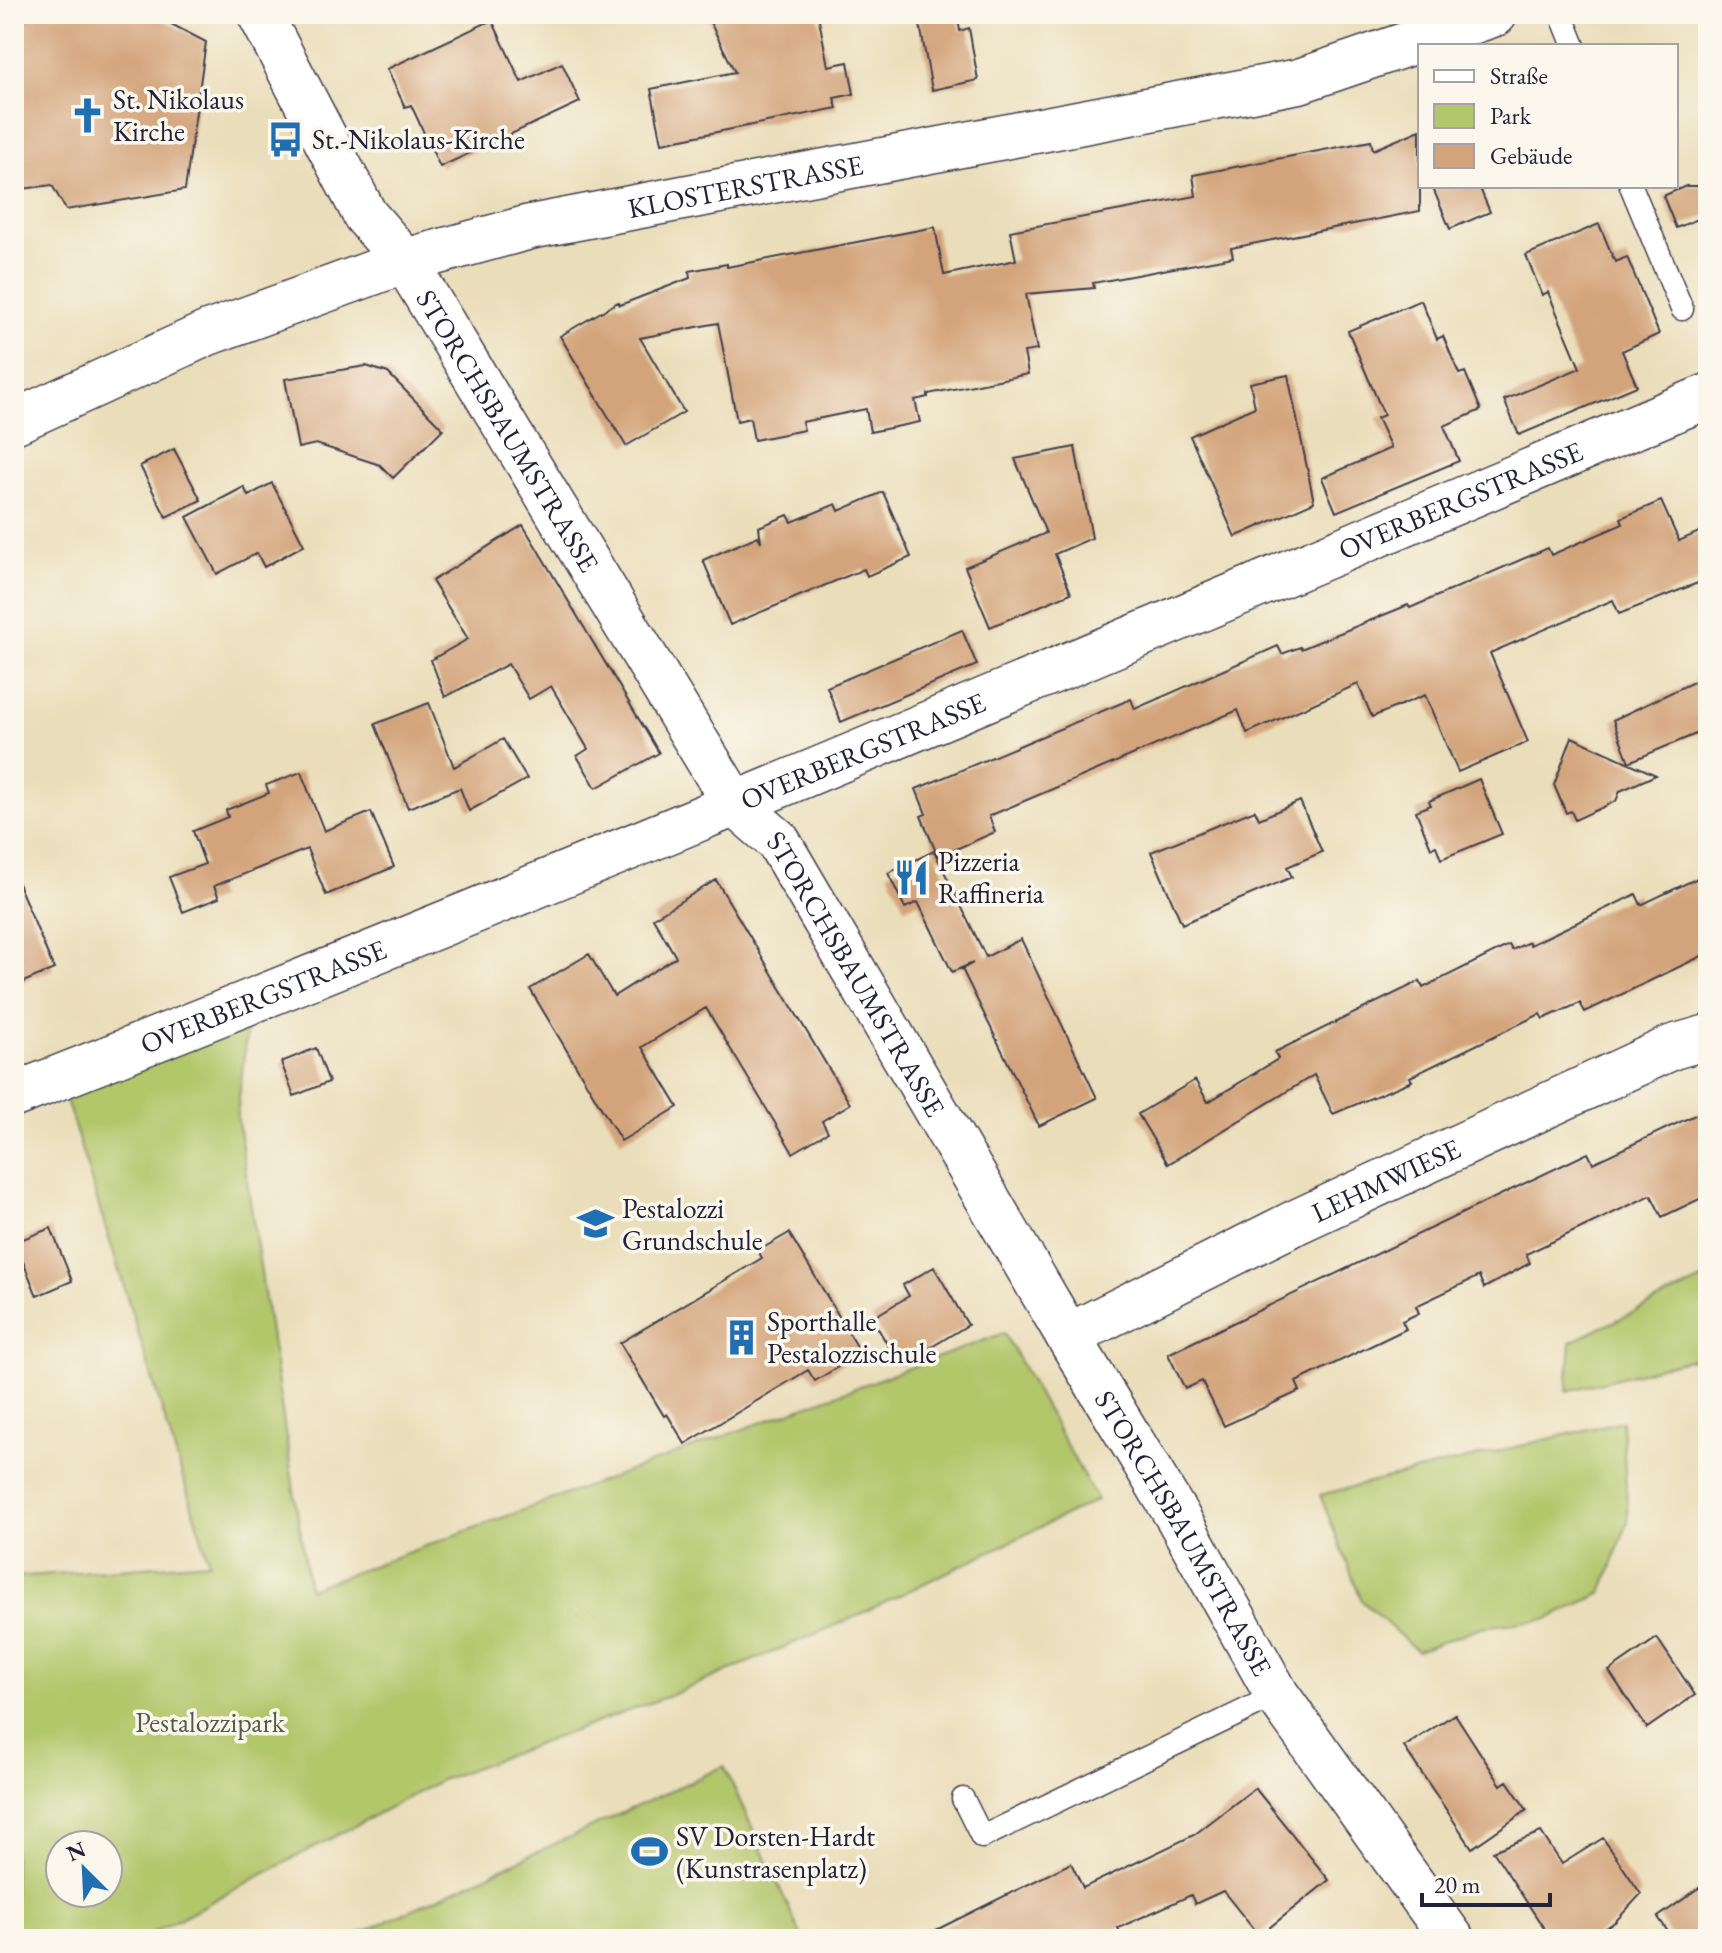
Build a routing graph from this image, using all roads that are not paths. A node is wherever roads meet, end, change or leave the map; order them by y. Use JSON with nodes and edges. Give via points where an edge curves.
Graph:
{"nodes":[{"id":1,"x":260,"y":14,"type":"edge"},
{"id":2,"x":1495,"y":14,"type":"edge"},
{"id":3,"x":1561,"y":14,"type":"edge"},
{"id":4,"x":1573,"y":44,"type":"edge"},
{"id":5,"x":1632,"y":188,"type":"edge"},
{"id":6,"x":405,"y":261,"type":"junction"},
{"id":7,"x":1682,"y":309,"type":"dead end"},
{"id":8,"x":1708,"y":396,"type":"edge"},
{"id":9,"x":14,"y":422,"type":"edge"},
{"id":10,"x":734,"y":803,"type":"junction"},
{"id":11,"x":1708,"y":1037,"type":"edge"},
{"id":12,"x":14,"y":1095,"type":"edge"},
{"id":13,"x":1068,"y":1336,"type":"junction"},
{"id":14,"x":1277,"y":1695,"type":"junction"},
{"id":15,"x":963,"y":1799,"type":"dead end"},
{"id":16,"x":1452,"y":1939,"type":"edge"}],
"edges":[{"from":1,"to":6,"type":"street","name":"STORCHSBAUMSTRASSE","via":[[365,215]]},
{"from":2,"to":6,"type":"street","name":"KLOSTERSTRASSE","via":[[1299,81],[530,227]]},
{"from":3,"to":4,"type":"lane"},
{"from":5,"to":7,"type":"lane"},
{"from":6,"to":9,"type":"street","name":"KLOSTERSTRASSE","via":[[208,333]]},
{"from":6,"to":10,"type":"street","name":"STORCHSBAUMSTRASSE"},
{"from":8,"to":10,"type":"street","name":"OVERBERGSTRASSE"},
{"from":10,"to":12,"type":"street","name":"OVERBERGSTRASSE"},
{"from":10,"to":13,"type":"street","name":"STORCHSBAUMSTRASSE","via":[[778,841]]},
{"from":11,"to":13,"type":"street","name":"LEHMWIESE","via":[[1673,1047],[1310,1216]]},
{"from":13,"to":14,"type":"street","name":"STORCHSBAUMSTRASSE"},
{"from":14,"to":15,"type":"lane","via":[[982,1837]]},
{"from":14,"to":16,"type":"street","name":"STORCHSBAUMSTRASSE"}]}
